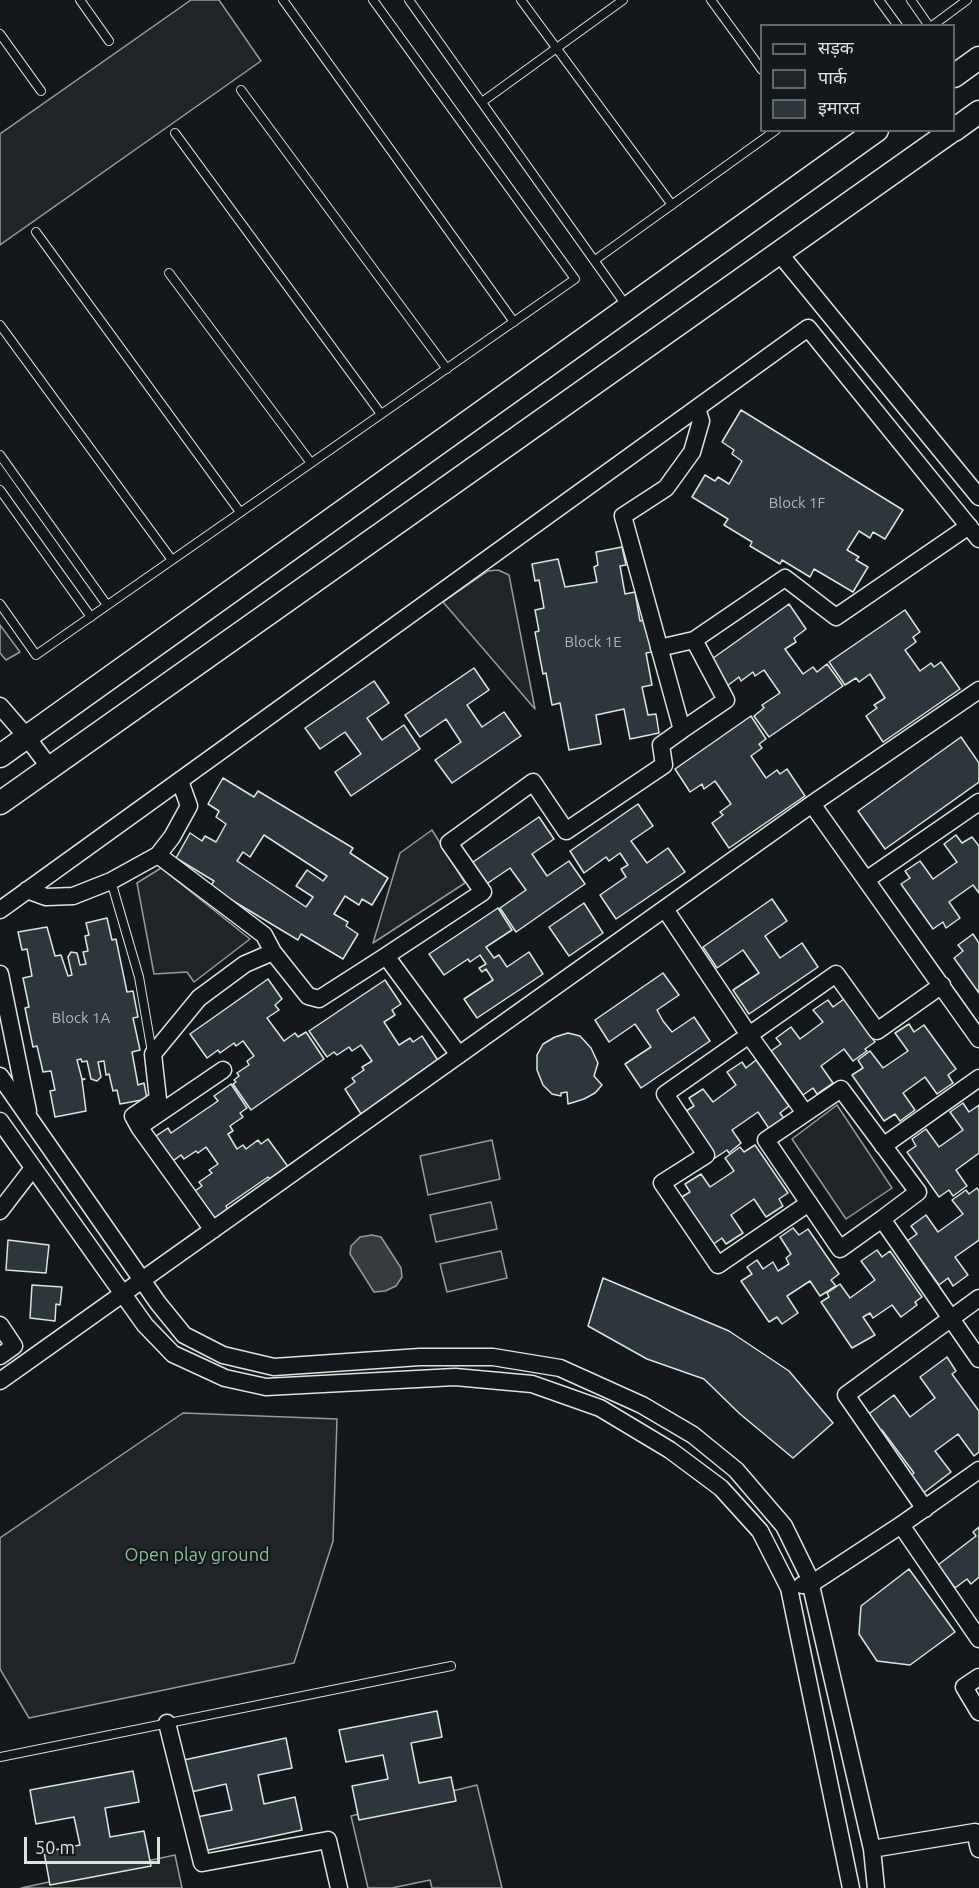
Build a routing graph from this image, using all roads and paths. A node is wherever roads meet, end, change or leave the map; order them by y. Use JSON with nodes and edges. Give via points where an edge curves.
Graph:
{"nodes":[{"id":1,"x":80,"y":0,"type":"edge"},
{"id":2,"x":282,"y":0,"type":"edge"},
{"id":3,"x":373,"y":0,"type":"edge"},
{"id":4,"x":409,"y":0,"type":"edge"},
{"id":5,"x":521,"y":0,"type":"edge"},
{"id":6,"x":623,"y":0,"type":"edge"},
{"id":7,"x":711,"y":0,"type":"edge"},
{"id":8,"x":879,"y":0,"type":"edge"},
{"id":9,"x":911,"y":0,"type":"edge"},
{"id":10,"x":967,"y":0,"type":"edge"},
{"id":11,"x":897,"y":24,"type":"edge"},
{"id":12,"x":929,"y":24,"type":"edge"},
{"id":13,"x":933,"y":24,"type":"edge"},
{"id":14,"x":0,"y":34,"type":"edge"},
{"id":15,"x":109,"y":41,"type":"dead end"},
{"id":16,"x":556,"y":48,"type":"junction"},
{"id":17,"x":979,"y":58,"type":"edge"},
{"id":18,"x":760,"y":67,"type":"edge"},
{"id":19,"x":955,"y":75,"type":"edge"},
{"id":20,"x":241,"y":90,"type":"dead end"},
{"id":21,"x":41,"y":91,"type":"dead end"},
{"id":22,"x":483,"y":102,"type":"junction"},
{"id":23,"x":979,"y":112,"type":"edge"},
{"id":24,"x":955,"y":129,"type":"edge"},
{"id":25,"x":773,"y":132,"type":"edge"},
{"id":26,"x":875,"y":132,"type":"edge"},
{"id":27,"x":950,"y":132,"type":"edge"},
{"id":28,"x":175,"y":133,"type":"dead end"},
{"id":29,"x":672,"y":206,"type":"junction"},
{"id":30,"x":36,"y":232,"type":"dead end"},
{"id":31,"x":780,"y":253,"type":"junction"},
{"id":32,"x":596,"y":260,"type":"junction"},
{"id":33,"x":170,"y":273,"type":"dead end"},
{"id":34,"x":628,"y":308,"type":"junction"},
{"id":35,"x":514,"y":322,"type":"junction"},
{"id":36,"x":0,"y":325,"type":"edge"},
{"id":37,"x":447,"y":369,"type":"junction"},
{"id":38,"x":697,"y":408,"type":"junction"},
{"id":39,"x":381,"y":414,"type":"junction"},
{"id":40,"x":0,"y":455,"type":"edge"},
{"id":41,"x":311,"y":463,"type":"junction"},
{"id":42,"x":0,"y":490,"type":"edge"},
{"id":43,"x":979,"y":497,"type":"edge"},
{"id":44,"x":240,"y":512,"type":"junction"},
{"id":45,"x":974,"y":533,"type":"edge"},
{"id":46,"x":172,"y":560,"type":"junction"},
{"id":47,"x":0,"y":604,"type":"edge"},
{"id":48,"x":107,"y":605,"type":"junction"},
{"id":49,"x":90,"y":617,"type":"junction"},
{"id":50,"x":694,"y":640,"type":"junction"},
{"id":51,"x":659,"y":648,"type":"junction"},
{"id":52,"x":979,"y":690,"type":"edge"},
{"id":53,"x":0,"y":706,"type":"edge"},
{"id":54,"x":681,"y":730,"type":"junction"},
{"id":55,"x":26,"y":736,"type":"junction"},
{"id":56,"x":0,"y":756,"type":"edge"},
{"id":57,"x":50,"y":768,"type":"junction"},
{"id":58,"x":180,"y":781,"type":"junction"},
{"id":59,"x":0,"y":803,"type":"edge"},
{"id":60,"x":812,"y":804,"type":"junction"},
{"id":61,"x":977,"y":808,"type":"edge"},
{"id":62,"x":158,"y":855,"type":"junction"},
{"id":63,"x":866,"y":880,"type":"junction"},
{"id":64,"x":111,"y":881,"type":"junction"},
{"id":65,"x":27,"y":890,"type":"junction"},
{"id":66,"x":665,"y":909,"type":"junction"},
{"id":67,"x":0,"y":910,"type":"edge"},
{"id":68,"x":273,"y":952,"type":"junction"},
{"id":69,"x":386,"y":956,"type":"junction"},
{"id":70,"x":0,"y":974,"type":"edge"},
{"id":71,"x":942,"y":986,"type":"junction"},
{"id":72,"x":749,"y":1035,"type":"junction"},
{"id":73,"x":979,"y":1039,"type":"edge"},
{"id":74,"x":153,"y":1054,"type":"junction"},
{"id":75,"x":459,"y":1055,"type":"junction"},
{"id":76,"x":223,"y":1070,"type":"dead end"},
{"id":77,"x":0,"y":1076,"type":"edge"},
{"id":78,"x":979,"y":1078,"type":"edge"},
{"id":79,"x":806,"y":1113,"type":"junction"},
{"id":80,"x":29,"y":1117,"type":"junction"},
{"id":81,"x":0,"y":1121,"type":"edge"},
{"id":82,"x":139,"y":1127,"type":"junction"},
{"id":83,"x":0,"y":1146,"type":"edge"},
{"id":84,"x":883,"y":1146,"type":"junction"},
{"id":85,"x":21,"y":1149,"type":"junction"},
{"id":86,"x":33,"y":1168,"type":"junction"},
{"id":87,"x":809,"y":1203,"type":"junction"},
{"id":88,"x":0,"y":1211,"type":"edge"},
{"id":89,"x":882,"y":1219,"type":"junction"},
{"id":90,"x":213,"y":1230,"type":"junction"},
{"id":91,"x":142,"y":1281,"type":"junction"},
{"id":92,"x":124,"y":1294,"type":"junction"},
{"id":93,"x":979,"y":1298,"type":"edge"},
{"id":94,"x":951,"y":1317,"type":"junction"},
{"id":95,"x":0,"y":1325,"type":"edge"},
{"id":96,"x":0,"y":1356,"type":"edge"},
{"id":97,"x":979,"y":1359,"type":"edge"},
{"id":98,"x":0,"y":1381,"type":"edge"},
{"id":99,"x":979,"y":1470,"type":"edge"},
{"id":100,"x":925,"y":1509,"type":"junction"},
{"id":101,"x":901,"y":1526,"type":"junction"},
{"id":102,"x":811,"y":1584,"type":"junction"},
{"id":103,"x":789,"y":1588,"type":"junction"},
{"id":104,"x":979,"y":1639,"type":"edge"},
{"id":105,"x":451,"y":1666,"type":"dead end"},
{"id":106,"x":979,"y":1677,"type":"edge"},
{"id":107,"x":979,"y":1712,"type":"edge"},
{"id":108,"x":167,"y":1723,"type":"junction"},
{"id":109,"x":0,"y":1757,"type":"edge"},
{"id":110,"x":977,"y":1832,"type":"edge"},
{"id":111,"x":872,"y":1849,"type":"junction"},
{"id":112,"x":979,"y":1849,"type":"edge"},
{"id":113,"x":339,"y":1888,"type":"edge"},
{"id":114,"x":851,"y":1888,"type":"edge"},
{"id":115,"x":876,"y":1888,"type":"edge"}],
"edges":[{"from":1,"to":15,"type":"lane"},
{"from":2,"to":35,"type":"lane"},
{"from":3,"to":35,"type":"lane","via":[[575,279]]},
{"from":4,"to":22,"type":"lane"},
{"from":5,"to":16,"type":"lane"},
{"from":6,"to":16,"type":"lane"},
{"from":7,"to":18,"type":"lane"},
{"from":8,"to":11,"type":"lane"},
{"from":9,"to":12,"type":"lane"},
{"from":10,"to":13,"type":"lane"},
{"from":14,"to":21,"type":"lane"},
{"from":16,"to":22,"type":"lane"},
{"from":16,"to":29,"type":"lane"},
{"from":17,"to":19,"type":"street"},
{"from":20,"to":37,"type":"lane"},
{"from":22,"to":32,"type":"lane"},
{"from":23,"to":24,"type":"street"},
{"from":25,"to":29,"type":"lane"},
{"from":26,"to":34,"type":"street"},
{"from":27,"to":31,"type":"street"},
{"from":28,"to":39,"type":"lane"},
{"from":29,"to":32,"type":"lane"},
{"from":30,"to":44,"type":"lane"},
{"from":31,"to":43,"type":"street"},
{"from":31,"to":57,"type":"street"},
{"from":32,"to":34,"type":"lane"},
{"from":33,"to":41,"type":"lane"},
{"from":34,"to":55,"type":"street"},
{"from":35,"to":37,"type":"lane"},
{"from":36,"to":46,"type":"lane"},
{"from":37,"to":39,"type":"lane"},
{"from":38,"to":45,"type":"street","via":[[808,328]]},
{"from":38,"to":51,"type":"street","via":[[701,421],[692,452],[666,488],[623,516]]},
{"from":38,"to":58,"type":"street"},
{"from":39,"to":41,"type":"lane"},
{"from":40,"to":48,"type":"lane"},
{"from":41,"to":44,"type":"lane"},
{"from":42,"to":49,"type":"lane"},
{"from":44,"to":46,"type":"lane"},
{"from":45,"to":50,"type":"street","via":[[836,617],[785,578]]},
{"from":46,"to":48,"type":"lane"},
{"from":47,"to":49,"type":"lane","via":[[36,655]]},
{"from":48,"to":49,"type":"lane"},
{"from":50,"to":51,"type":"street"},
{"from":50,"to":54,"type":"street","via":[[726,700]]},
{"from":51,"to":54,"type":"street"},
{"from":52,"to":60,"type":"street"},
{"from":53,"to":55,"type":"street"},
{"from":54,"to":69,"type":"street","via":[[661,745],[664,765],[566,831],[533,782],[449,843],[483,892]]},
{"from":55,"to":56,"type":"street"},
{"from":55,"to":57,"type":"street"},
{"from":57,"to":59,"type":"street"},
{"from":58,"to":62,"type":"street","via":[[189,806]]},
{"from":58,"to":65,"type":"street"},
{"from":60,"to":63,"type":"street"},
{"from":60,"to":66,"type":"street"},
{"from":61,"to":63,"type":"street"},
{"from":62,"to":64,"type":"street"},
{"from":62,"to":68,"type":"street","via":[[264,935]]},
{"from":63,"to":71,"type":"street"},
{"from":64,"to":65,"type":"street","via":[[73,896],[46,897]]},
{"from":64,"to":74,"type":"lane","via":[[139,976]]},
{"from":65,"to":67,"type":"street"},
{"from":66,"to":72,"type":"street"},
{"from":66,"to":75,"type":"street"},
{"from":68,"to":69,"type":"street","via":[[308,996],[319,999]]},
{"from":68,"to":74,"type":"street","via":[[245,964],[199,998]]},
{"from":69,"to":75,"type":"street"},
{"from":70,"to":80,"type":"street"},
{"from":71,"to":72,"type":"street","via":[[877,1031],[836,974]]},
{"from":71,"to":73,"type":"street"},
{"from":72,"to":79,"type":"street"},
{"from":72,"to":87,"type":"street","via":[[665,1094],[706,1155],[662,1183],[718,1265]]},
{"from":74,"to":82,"type":"street","via":[[158,1100],[133,1116]]},
{"from":75,"to":90,"type":"street"},
{"from":76,"to":82,"type":"street"},
{"from":77,"to":80,"type":"street"},
{"from":78,"to":84,"type":"street"},
{"from":79,"to":84,"type":"street","via":[[841,1089]]},
{"from":79,"to":87,"type":"street","via":[[766,1140]]},
{"from":80,"to":91,"type":"street"},
{"from":81,"to":85,"type":"street"},
{"from":82,"to":90,"type":"street"},
{"from":83,"to":85,"type":"street"},
{"from":84,"to":89,"type":"street","via":[[918,1192]]},
{"from":85,"to":86,"type":"street"},
{"from":86,"to":88,"type":"street"},
{"from":86,"to":92,"type":"street"},
{"from":87,"to":89,"type":"street","via":[[840,1249]]},
{"from":89,"to":94,"type":"street"},
{"from":90,"to":91,"type":"street"},
{"from":91,"to":92,"type":"street"},
{"from":91,"to":102,"type":"street","via":[[184,1335],[223,1355],[274,1368],[420,1357],[493,1357],[560,1368],[642,1405],[693,1435],[736,1470],[784,1526]]},
{"from":92,"to":98,"type":"street"},
{"from":92,"to":103,"type":"street","via":[[173,1354],[225,1378],[266,1387],[455,1377],[532,1384],[600,1408],[670,1450],[721,1488],[760,1531]]},
{"from":93,"to":94,"type":"street"},
{"from":94,"to":97,"type":"street"},
{"from":94,"to":100,"type":"street","via":[[846,1395]]},
{"from":95,"to":96,"type":"street","via":[[14,1346]]},
{"from":99,"to":100,"type":"street"},
{"from":100,"to":101,"type":"street"},
{"from":101,"to":102,"type":"street"},
{"from":101,"to":104,"type":"street"},
{"from":102,"to":103,"type":"street"},
{"from":102,"to":111,"type":"street"},
{"from":103,"to":114,"type":"street"},
{"from":105,"to":108,"type":"lane"},
{"from":106,"to":107,"type":"street","via":[[964,1687]]},
{"from":108,"to":109,"type":"lane"},
{"from":108,"to":113,"type":"street","via":[[202,1863],[328,1840]]},
{"from":110,"to":111,"type":"street"},
{"from":110,"to":112,"type":"street"},
{"from":111,"to":115,"type":"street"}]}
